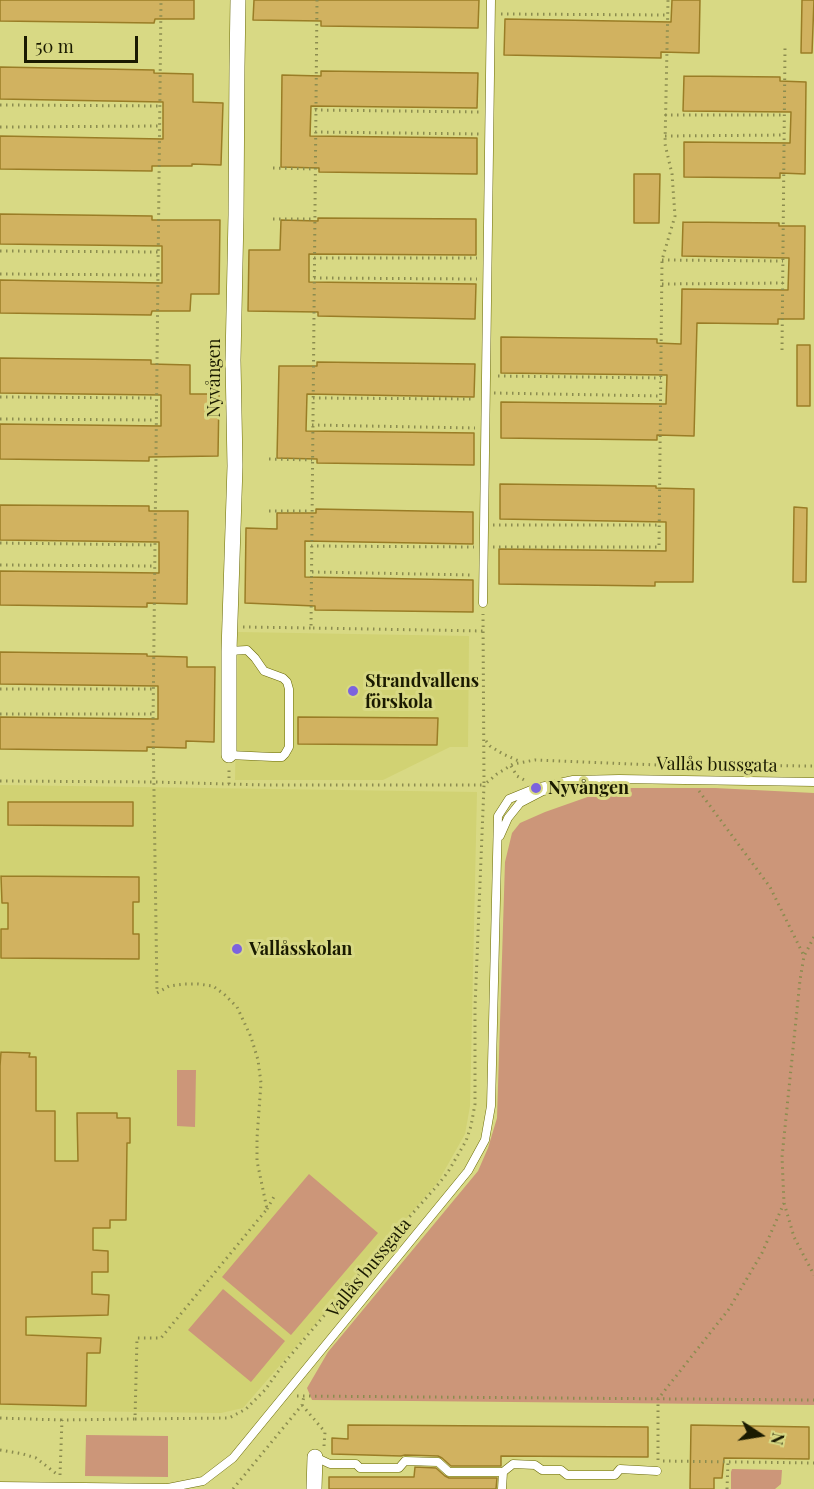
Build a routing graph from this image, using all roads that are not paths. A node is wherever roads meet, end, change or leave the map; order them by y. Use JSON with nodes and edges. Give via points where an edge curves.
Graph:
{"nodes":[{"id":1,"x":238,"y":0,"type":"edge"},
{"id":2,"x":491,"y":0,"type":"edge"},
{"id":3,"x":483,"y":603,"type":"road end"},
{"id":4,"x":229,"y":651,"type":"junction"},
{"id":5,"x":229,"y":755,"type":"joint"},
{"id":6,"x":814,"y":782,"type":"edge"},
{"id":7,"x":315,"y":1457,"type":"joint"},
{"id":8,"x":657,"y":1471,"type":"dead end"},
{"id":9,"x":503,"y":1472,"type":"junction"},
{"id":10,"x":0,"y":1486,"type":"edge"},
{"id":11,"x":314,"y":1489,"type":"edge"},
{"id":12,"x":502,"y":1489,"type":"edge"}],
"edges":[{"from":1,"to":4,"type":"street","name":"Nyvången","via":[[235,466]]},
{"from":2,"to":3,"type":"lane"},
{"from":4,"to":5,"type":"street","name":"Nyvången"},
{"from":4,"to":5,"type":"lane","via":[[247,651],[264,671],[287,682],[289,747],[282,757]]},
{"from":6,"to":10,"type":"lane","name":"Vallås bussgata","via":[[619,779],[543,791],[520,803],[498,840],[491,1107],[484,1140],[468,1171],[233,1458],[203,1481],[168,1488]]},
{"from":7,"to":9,"type":"lane","via":[[330,1464],[356,1464],[360,1468],[399,1468],[405,1461],[438,1462],[449,1472]]},
{"from":7,"to":11,"type":"street"},
{"from":8,"to":9,"type":"lane","via":[[620,1469],[615,1475],[567,1475],[561,1470],[513,1464]]},
{"from":9,"to":12,"type":"lane"}]}
